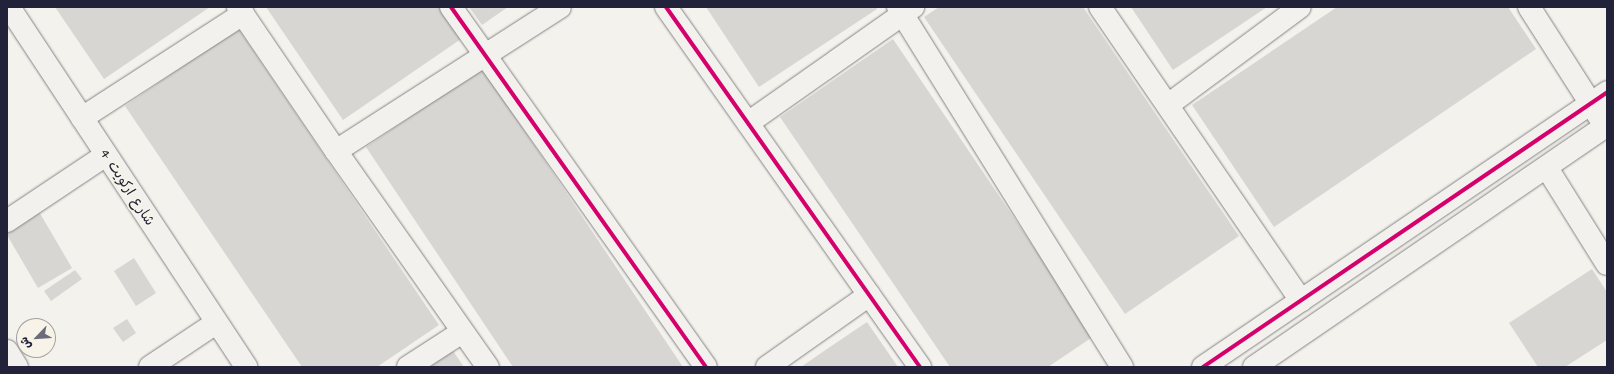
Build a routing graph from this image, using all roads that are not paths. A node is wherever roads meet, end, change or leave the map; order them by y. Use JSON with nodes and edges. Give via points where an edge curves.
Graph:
{"nodes":[{"id":1,"x":9,"y":7,"type":"edge"},
{"id":2,"x":451,"y":7,"type":"edge"},
{"id":3,"x":560,"y":7,"type":"edge"},
{"id":4,"x":666,"y":7,"type":"edge"},
{"id":5,"x":1100,"y":7,"type":"edge"},
{"id":6,"x":1300,"y":7,"type":"edge"},
{"id":7,"x":1529,"y":7,"type":"edge"},
{"id":8,"x":904,"y":9,"type":"edge"},
{"id":9,"x":241,"y":10,"type":"edge"},
{"id":10,"x":483,"y":54,"type":"junction"},
{"id":11,"x":1607,"y":92,"type":"edge"},
{"id":12,"x":1589,"y":104,"type":"junction"},
{"id":13,"x":1168,"y":105,"type":"junction"},
{"id":14,"x":82,"y":118,"type":"junction"},
{"id":15,"x":748,"y":123,"type":"junction"},
{"id":16,"x":1606,"y":126,"type":"edge"},
{"id":17,"x":336,"y":151,"type":"junction"},
{"id":18,"x":106,"y":155,"type":"junction"},
{"id":19,"x":1547,"y":168,"type":"junction"},
{"id":20,"x":7,"y":221,"type":"edge"},
{"id":21,"x":1607,"y":264,"type":"edge"},
{"id":22,"x":869,"y":296,"type":"junction"},
{"id":23,"x":1301,"y":301,"type":"junction"},
{"id":24,"x":216,"y":323,"type":"junction"},
{"id":25,"x":462,"y":332,"type":"junction"},
{"id":26,"x":7,"y":351,"type":"edge"},
{"id":27,"x":17,"y":367,"type":"edge"},
{"id":28,"x":150,"y":367,"type":"edge"},
{"id":29,"x":246,"y":367,"type":"edge"},
{"id":30,"x":408,"y":367,"type":"edge"},
{"id":31,"x":488,"y":367,"type":"edge"},
{"id":32,"x":706,"y":367,"type":"edge"},
{"id":33,"x":767,"y":367,"type":"edge"},
{"id":34,"x":920,"y":367,"type":"edge"},
{"id":35,"x":1122,"y":367,"type":"edge"},
{"id":36,"x":1203,"y":367,"type":"edge"},
{"id":37,"x":1254,"y":367,"type":"edge"}],
"edges":[{"from":1,"to":14,"type":"street","name":"شارع اركويت 4"},
{"from":2,"to":10,"type":"street"},
{"from":3,"to":10,"type":"street"},
{"from":4,"to":15,"type":"street"},
{"from":5,"to":13,"type":"street"},
{"from":6,"to":13,"type":"street"},
{"from":7,"to":12,"type":"street"},
{"from":8,"to":15,"type":"street"},
{"from":8,"to":35,"type":"street"},
{"from":9,"to":14,"type":"street"},
{"from":9,"to":17,"type":"street"},
{"from":10,"to":17,"type":"street"},
{"from":10,"to":32,"type":"street"},
{"from":11,"to":12,"type":"street"},
{"from":12,"to":16,"type":"street"},
{"from":12,"to":23,"type":"street"},
{"from":13,"to":23,"type":"street"},
{"from":14,"to":18,"type":"street","name":"شارع اركويت 4"},
{"from":15,"to":22,"type":"street"},
{"from":16,"to":19,"type":"street"},
{"from":17,"to":25,"type":"street"},
{"from":18,"to":20,"type":"street"},
{"from":18,"to":24,"type":"street","name":"شارع اركويت 4"},
{"from":19,"to":21,"type":"street"},
{"from":19,"to":37,"type":"street"},
{"from":22,"to":33,"type":"street"},
{"from":22,"to":34,"type":"street"},
{"from":23,"to":36,"type":"street"},
{"from":24,"to":28,"type":"street"},
{"from":24,"to":29,"type":"street","name":"شارع اركويت 4"},
{"from":25,"to":30,"type":"street"},
{"from":25,"to":31,"type":"street"},
{"from":26,"to":27,"type":"street"}]}
